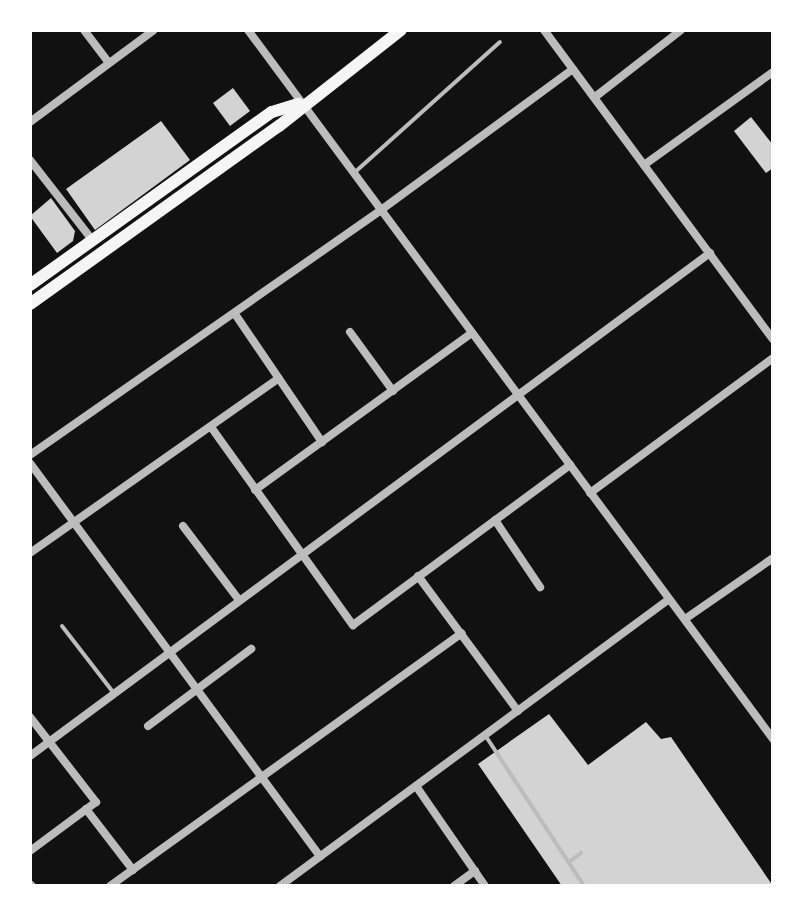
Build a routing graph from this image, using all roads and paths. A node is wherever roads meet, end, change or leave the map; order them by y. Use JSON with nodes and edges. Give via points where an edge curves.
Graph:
{"nodes":[{"id":1,"x":84,"y":30,"type":"edge"},
{"id":2,"x":154,"y":30,"type":"edge"},
{"id":3,"x":248,"y":30,"type":"edge"},
{"id":4,"x":401,"y":30,"type":"edge"},
{"id":5,"x":544,"y":30,"type":"edge"},
{"id":6,"x":660,"y":30,"type":"edge"},
{"id":7,"x":681,"y":30,"type":"edge"},
{"id":8,"x":668,"y":40,"type":"junction"},
{"id":9,"x":500,"y":42,"type":"dead end"},
{"id":10,"x":109,"y":63,"type":"junction"},
{"id":11,"x":573,"y":69,"type":"junction"},
{"id":12,"x":773,"y":72,"type":"edge"},
{"id":13,"x":595,"y":97,"type":"junction"},
{"id":14,"x":302,"y":103,"type":"junction"},
{"id":15,"x":30,"y":122,"type":"edge"},
{"id":16,"x":30,"y":160,"type":"edge"},
{"id":17,"x":644,"y":165,"type":"junction"},
{"id":18,"x":354,"y":173,"type":"junction"},
{"id":19,"x":381,"y":210,"type":"junction"},
{"id":20,"x":93,"y":241,"type":"junction"},
{"id":21,"x":710,"y":253,"type":"junction"},
{"id":22,"x":30,"y":285,"type":"edge"},
{"id":23,"x":30,"y":304,"type":"edge"},
{"id":24,"x":235,"y":314,"type":"junction"},
{"id":25,"x":350,"y":332,"type":"dead end"},
{"id":26,"x":472,"y":333,"type":"junction"},
{"id":27,"x":773,"y":339,"type":"edge"},
{"id":28,"x":773,"y":358,"type":"edge"},
{"id":29,"x":279,"y":378,"type":"junction"},
{"id":30,"x":393,"y":391,"type":"junction"},
{"id":31,"x":518,"y":394,"type":"junction"},
{"id":32,"x":211,"y":427,"type":"junction"},
{"id":33,"x":322,"y":442,"type":"junction"},
{"id":34,"x":30,"y":455,"type":"edge"},
{"id":35,"x":30,"y":463,"type":"edge"},
{"id":36,"x":570,"y":465,"type":"junction"},
{"id":37,"x":255,"y":490,"type":"junction"},
{"id":38,"x":590,"y":493,"type":"junction"},
{"id":39,"x":76,"y":520,"type":"junction"},
{"id":40,"x":495,"y":520,"type":"junction"},
{"id":41,"x":183,"y":526,"type":"dead end"},
{"id":42,"x":30,"y":553,"type":"edge"},
{"id":43,"x":299,"y":556,"type":"junction"},
{"id":44,"x":773,"y":558,"type":"edge"},
{"id":45,"x":418,"y":576,"type":"junction"},
{"id":46,"x":540,"y":587,"type":"dead end"},
{"id":47,"x":669,"y":599,"type":"junction"},
{"id":48,"x":239,"y":600,"type":"junction"},
{"id":49,"x":685,"y":619,"type":"junction"},
{"id":50,"x":62,"y":626,"type":"dead end"},
{"id":51,"x":462,"y":633,"type":"junction"},
{"id":52,"x":251,"y":649,"type":"dead end"},
{"id":53,"x":171,"y":650,"type":"junction"},
{"id":54,"x":198,"y":688,"type":"junction"},
{"id":55,"x":113,"y":692,"type":"junction"},
{"id":56,"x":518,"y":711,"type":"junction"},
{"id":57,"x":30,"y":717,"type":"edge"},
{"id":58,"x":148,"y":726,"type":"dead end"},
{"id":59,"x":485,"y":735,"type":"junction"},
{"id":60,"x":773,"y":739,"type":"edge"},
{"id":61,"x":49,"y":742,"type":"junction"},
{"id":62,"x":30,"y":756,"type":"edge"},
{"id":63,"x":263,"y":776,"type":"junction"},
{"id":64,"x":416,"y":786,"type":"junction"},
{"id":65,"x":86,"y":809,"type":"junction"},
{"id":66,"x":30,"y":851,"type":"edge"},
{"id":67,"x":581,"y":853,"type":"dead end"},
{"id":68,"x":320,"y":857,"type":"junction"},
{"id":69,"x":569,"y":862,"type":"junction"},
{"id":70,"x":133,"y":870,"type":"junction"},
{"id":71,"x":475,"y":871,"type":"junction"},
{"id":72,"x":110,"y":886,"type":"edge"},
{"id":73,"x":280,"y":886,"type":"edge"},
{"id":74,"x":454,"y":886,"type":"edge"},
{"id":75,"x":485,"y":886,"type":"edge"},
{"id":76,"x":584,"y":886,"type":"edge"}],
"edges":[{"from":1,"to":10,"type":"street"},
{"from":2,"to":10,"type":"street"},
{"from":3,"to":14,"type":"street"},
{"from":4,"to":14,"type":"main road"},
{"from":5,"to":11,"type":"street"},
{"from":6,"to":8,"type":"street"},
{"from":7,"to":8,"type":"street"},
{"from":8,"to":13,"type":"street"},
{"from":9,"to":18,"type":"lane"},
{"from":10,"to":15,"type":"street"},
{"from":11,"to":13,"type":"street"},
{"from":11,"to":19,"type":"street"},
{"from":12,"to":17,"type":"street"},
{"from":13,"to":17,"type":"street"},
{"from":14,"to":18,"type":"street"},
{"from":14,"to":20,"type":"main road","via":[[272,112]]},
{"from":14,"to":23,"type":"main road","via":[[279,126]]},
{"from":16,"to":20,"type":"street"},
{"from":17,"to":21,"type":"street"},
{"from":18,"to":19,"type":"street"},
{"from":19,"to":24,"type":"street"},
{"from":19,"to":26,"type":"street"},
{"from":20,"to":22,"type":"main road"},
{"from":21,"to":27,"type":"street"},
{"from":21,"to":31,"type":"street"},
{"from":24,"to":29,"type":"street"},
{"from":24,"to":34,"type":"street"},
{"from":25,"to":30,"type":"street"},
{"from":26,"to":30,"type":"street"},
{"from":26,"to":31,"type":"street"},
{"from":28,"to":38,"type":"street"},
{"from":29,"to":32,"type":"street"},
{"from":29,"to":33,"type":"street"},
{"from":30,"to":33,"type":"street"},
{"from":31,"to":36,"type":"street"},
{"from":31,"to":43,"type":"street"},
{"from":32,"to":37,"type":"street"},
{"from":32,"to":39,"type":"street"},
{"from":33,"to":37,"type":"street"},
{"from":35,"to":39,"type":"street"},
{"from":36,"to":38,"type":"street"},
{"from":36,"to":40,"type":"street"},
{"from":37,"to":43,"type":"street"},
{"from":38,"to":47,"type":"street"},
{"from":39,"to":42,"type":"street"},
{"from":39,"to":53,"type":"street"},
{"from":40,"to":45,"type":"street"},
{"from":40,"to":46,"type":"street"},
{"from":41,"to":48,"type":"street"},
{"from":43,"to":45,"type":"street","via":[[353,625]]},
{"from":43,"to":48,"type":"street"},
{"from":44,"to":49,"type":"street"},
{"from":45,"to":51,"type":"street"},
{"from":47,"to":49,"type":"street"},
{"from":47,"to":56,"type":"street"},
{"from":48,"to":53,"type":"street"},
{"from":49,"to":60,"type":"street"},
{"from":50,"to":55,"type":"lane"},
{"from":51,"to":56,"type":"street"},
{"from":51,"to":63,"type":"street"},
{"from":52,"to":54,"type":"street"},
{"from":53,"to":54,"type":"street"},
{"from":53,"to":55,"type":"street"},
{"from":54,"to":58,"type":"street"},
{"from":54,"to":63,"type":"street"},
{"from":55,"to":61,"type":"street"},
{"from":56,"to":59,"type":"street"},
{"from":57,"to":61,"type":"street"},
{"from":59,"to":64,"type":"street"},
{"from":59,"to":69,"type":"lane"},
{"from":61,"to":62,"type":"street"},
{"from":61,"to":65,"type":"street","via":[[96,802]]},
{"from":63,"to":68,"type":"street"},
{"from":63,"to":70,"type":"street"},
{"from":64,"to":68,"type":"street"},
{"from":64,"to":71,"type":"street"},
{"from":65,"to":66,"type":"street"},
{"from":65,"to":70,"type":"street"},
{"from":67,"to":69,"type":"lane"},
{"from":68,"to":73,"type":"street"},
{"from":69,"to":76,"type":"lane"},
{"from":70,"to":72,"type":"street"},
{"from":71,"to":74,"type":"street"},
{"from":71,"to":75,"type":"street"}]}
